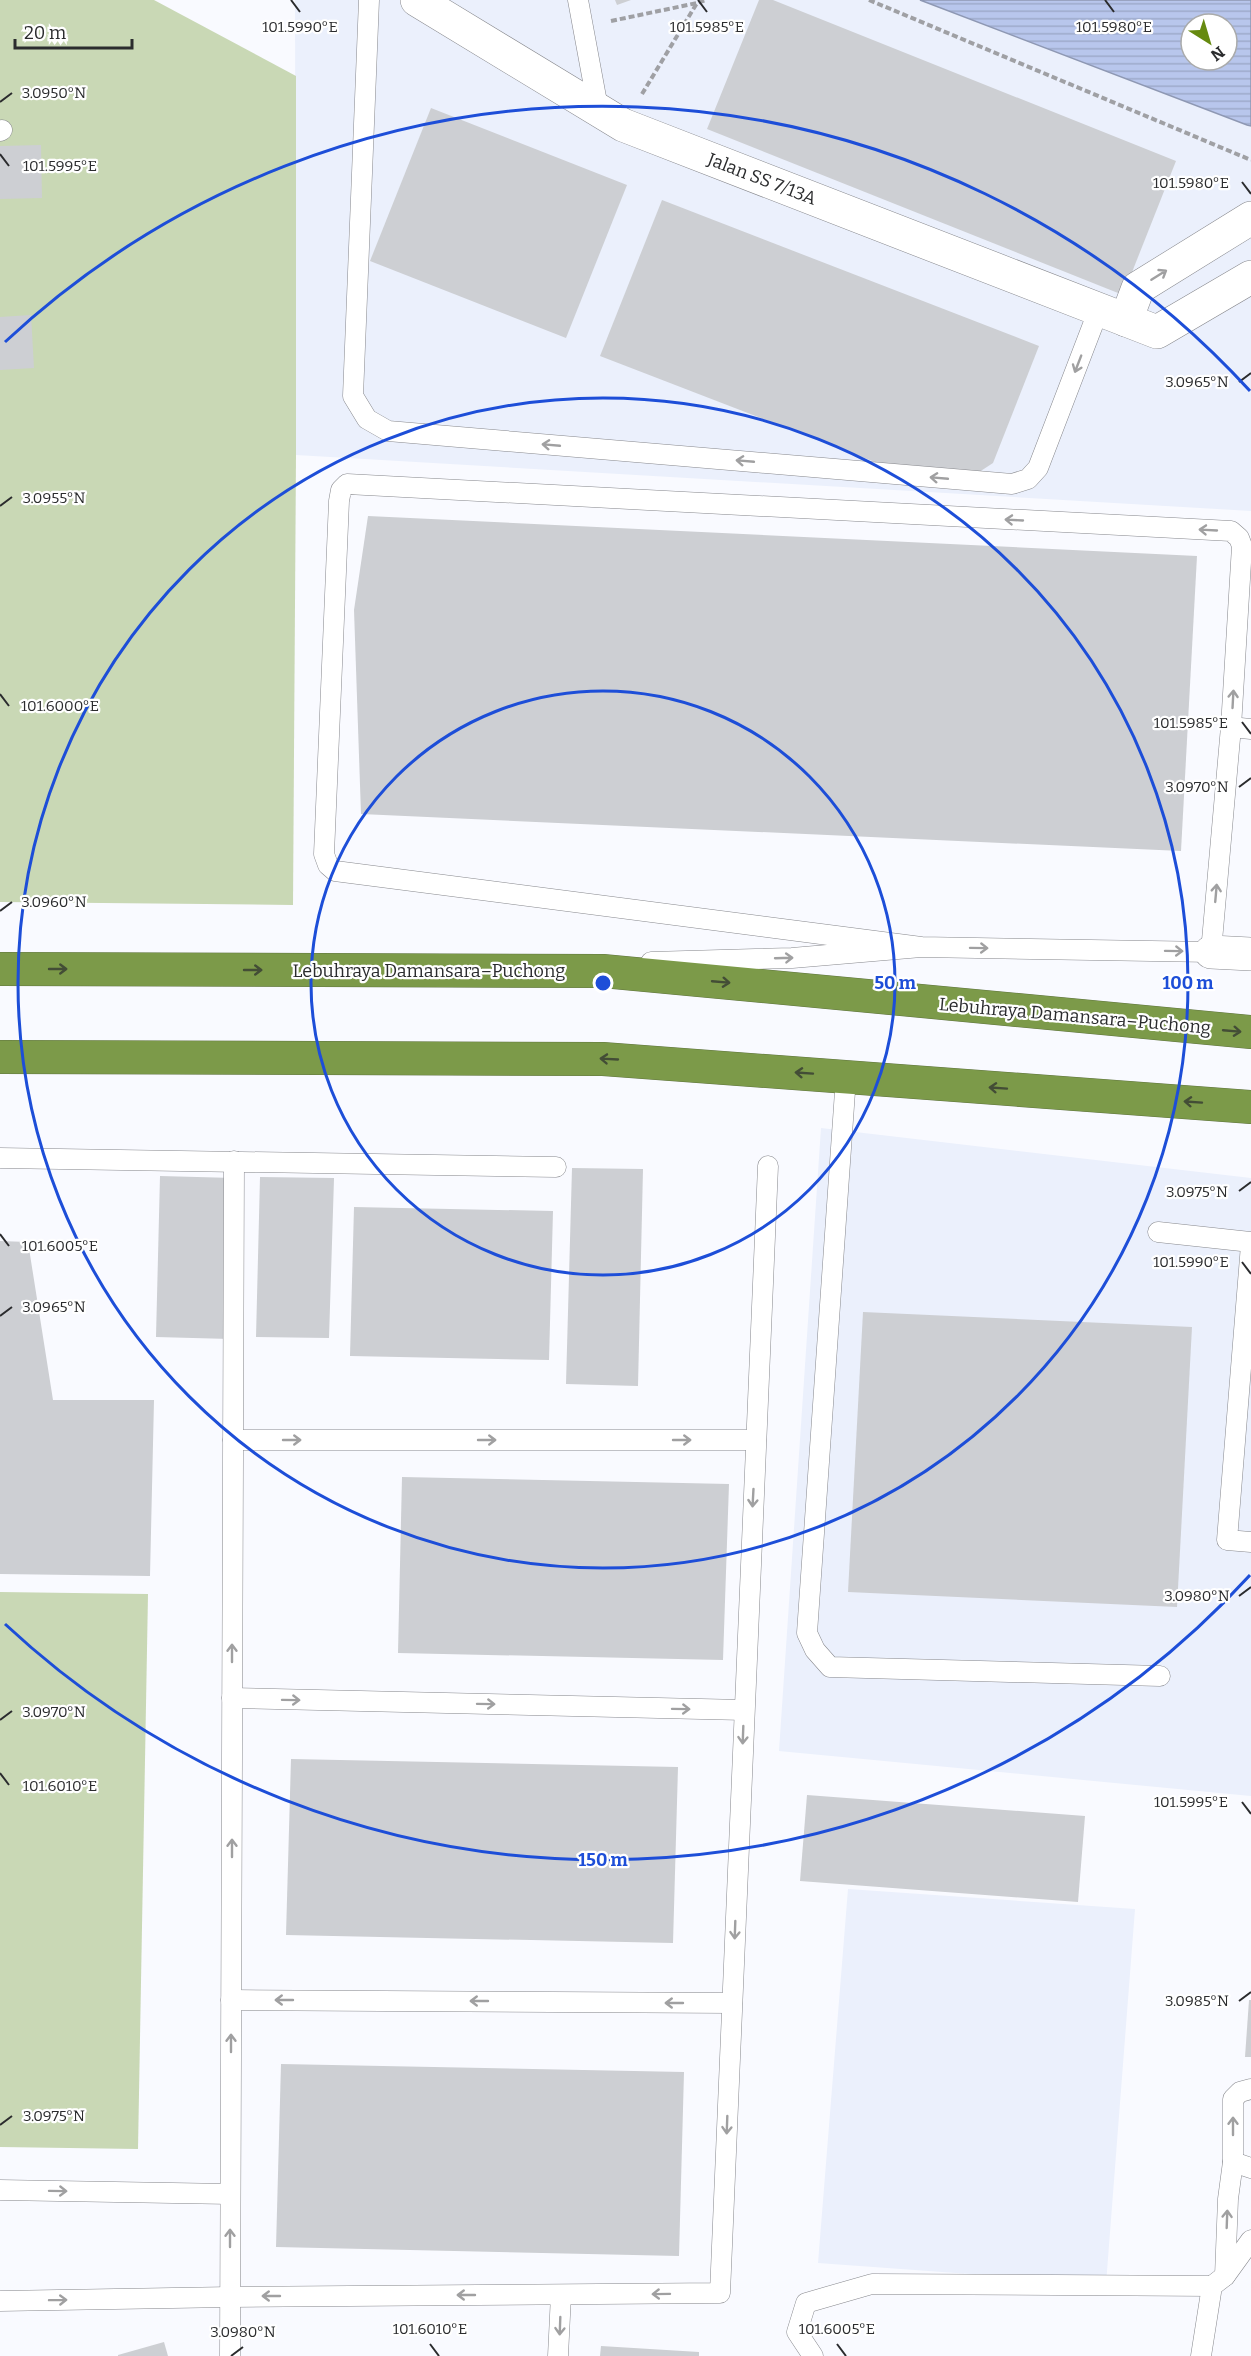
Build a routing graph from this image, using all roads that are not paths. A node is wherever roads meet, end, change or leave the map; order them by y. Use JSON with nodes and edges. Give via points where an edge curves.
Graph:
{"nodes":[{"id":1,"x":369,"y":0,"type":"edge"},
{"id":2,"x":417,"y":0,"type":"edge"},
{"id":3,"x":578,"y":0,"type":"edge"},
{"id":4,"x":610,"y":116,"type":"junction"},
{"id":5,"x":1251,"y":218,"type":"edge"},
{"id":6,"x":1251,"y":278,"type":"edge"},
{"id":7,"x":1113,"y":315,"type":"junction"},
{"id":8,"x":1231,"y":727,"type":"junction"},
{"id":9,"x":1251,"y":729,"type":"edge"},
{"id":10,"x":921,"y":947,"type":"junction"},
{"id":11,"x":1211,"y":952,"type":"junction"},
{"id":12,"x":1251,"y":954,"type":"edge"},
{"id":13,"x":0,"y":969,"type":"edge"},
{"id":14,"x":390,"y":971,"type":"junction"},
{"id":15,"x":1251,"y":1032,"type":"edge"},
{"id":16,"x":0,"y":1057,"type":"edge"},
{"id":17,"x":846,"y":1077,"type":"junction"},
{"id":18,"x":1251,"y":1107,"type":"edge"},
{"id":19,"x":0,"y":1158,"type":"edge"},
{"id":20,"x":234,"y":1161,"type":"junction"},
{"id":21,"x":768,"y":1166,"type":"dead end"},
{"id":22,"x":556,"y":1167,"type":"dead end"},
{"id":23,"x":1158,"y":1232,"type":"dead end"},
{"id":24,"x":1251,"y":1244,"type":"edge"},
{"id":25,"x":233,"y":1440,"type":"junction"},
{"id":26,"x":756,"y":1440,"type":"junction"},
{"id":27,"x":1251,"y":1542,"type":"edge"},
{"id":28,"x":1160,"y":1676,"type":"dead end"},
{"id":29,"x":232,"y":1698,"type":"junction"},
{"id":30,"x":744,"y":1710,"type":"junction"},
{"id":31,"x":231,"y":2000,"type":"junction"},
{"id":32,"x":732,"y":2003,"type":"junction"},
{"id":33,"x":1251,"y":2089,"type":"edge"},
{"id":34,"x":1242,"y":2165,"type":"edge"},
{"id":35,"x":0,"y":2190,"type":"edge"},
{"id":36,"x":230,"y":2194,"type":"junction"},
{"id":37,"x":1251,"y":2240,"type":"edge"},
{"id":38,"x":1219,"y":2281,"type":"junction"},
{"id":39,"x":561,"y":2295,"type":"junction"},
{"id":40,"x":230,"y":2297,"type":"junction"},
{"id":41,"x":0,"y":2301,"type":"edge"},
{"id":42,"x":230,"y":2356,"type":"edge"},
{"id":43,"x":558,"y":2356,"type":"edge"},
{"id":44,"x":813,"y":2356,"type":"edge"},
{"id":45,"x":1201,"y":2356,"type":"edge"}],
"edges":[{"from":7,"to":1,"type":"lane","one_way":true,"via":[[1038,468],[1028,479],[1012,484],[388,431],[367,419],[352,396]]},
{"from":2,"to":4,"type":"street","name":"Jalan SS 7/13A"},
{"from":3,"to":4,"type":"lane"},
{"from":4,"to":7,"type":"street","name":"Jalan SS 7/13A"},
{"from":7,"to":5,"type":"street","one_way":true,"via":[[1138,288]]},
{"from":6,"to":7,"type":"street","name":"Jalan SS 7/13A","via":[[1156,333]]},
{"from":8,"to":9,"type":"lane"},
{"from":8,"to":10,"type":"lane","one_way":true,"via":[[1242,546],[1231,531],[347,484],[341,490],[324,854],[335,872]]},
{"from":11,"to":8,"type":"lane","one_way":true},
{"from":10,"to":11,"type":"lane","one_way":true},
{"from":14,"to":10,"type":"lane","one_way":true,"via":[[792,958]]},
{"from":11,"to":12,"type":"street"},
{"from":13,"to":14,"type":"highway","name":"Lebuhraya Damansara–Puchong","one_way":true},
{"from":14,"to":15,"type":"highway","name":"Lebuhraya Damansara–Puchong","one_way":true,"via":[[603,971]]},
{"from":17,"to":16,"type":"highway","one_way":true,"via":[[603,1059]]},
{"from":18,"to":17,"type":"highway","one_way":true},
{"from":17,"to":28,"type":"lane","via":[[807,1633],[814,1650],[830,1667]]},
{"from":19,"to":20,"type":"lane"},
{"from":20,"to":22,"type":"lane"},
{"from":20,"to":25,"type":"lane"},
{"from":21,"to":26,"type":"lane"},
{"from":23,"to":24,"type":"lane"},
{"from":24,"to":27,"type":"lane","via":[[1227,1540]]},
{"from":25,"to":26,"type":"lane","one_way":true},
{"from":29,"to":25,"type":"lane","one_way":true},
{"from":26,"to":30,"type":"lane","one_way":true},
{"from":29,"to":30,"type":"lane","one_way":true},
{"from":31,"to":29,"type":"lane","one_way":true},
{"from":30,"to":32,"type":"lane","one_way":true},
{"from":32,"to":31,"type":"lane","one_way":true},
{"from":36,"to":31,"type":"lane","one_way":true},
{"from":32,"to":39,"type":"lane","one_way":true,"via":[[720,2293]]},
{"from":34,"to":33,"type":"lane","one_way":true,"via":[[1233,2099]]},
{"from":38,"to":34,"type":"lane","one_way":true,"via":[[1228,2199]]},
{"from":35,"to":36,"type":"lane","one_way":true},
{"from":40,"to":36,"type":"lane","one_way":true},
{"from":37,"to":38,"type":"lane"},
{"from":38,"to":44,"type":"lane","via":[[872,2284],[806,2303],[797,2332]]},
{"from":38,"to":45,"type":"lane"},
{"from":39,"to":40,"type":"lane","one_way":true},
{"from":39,"to":43,"type":"lane","one_way":true},
{"from":41,"to":40,"type":"lane","one_way":true},
{"from":40,"to":42,"type":"lane"}]}
